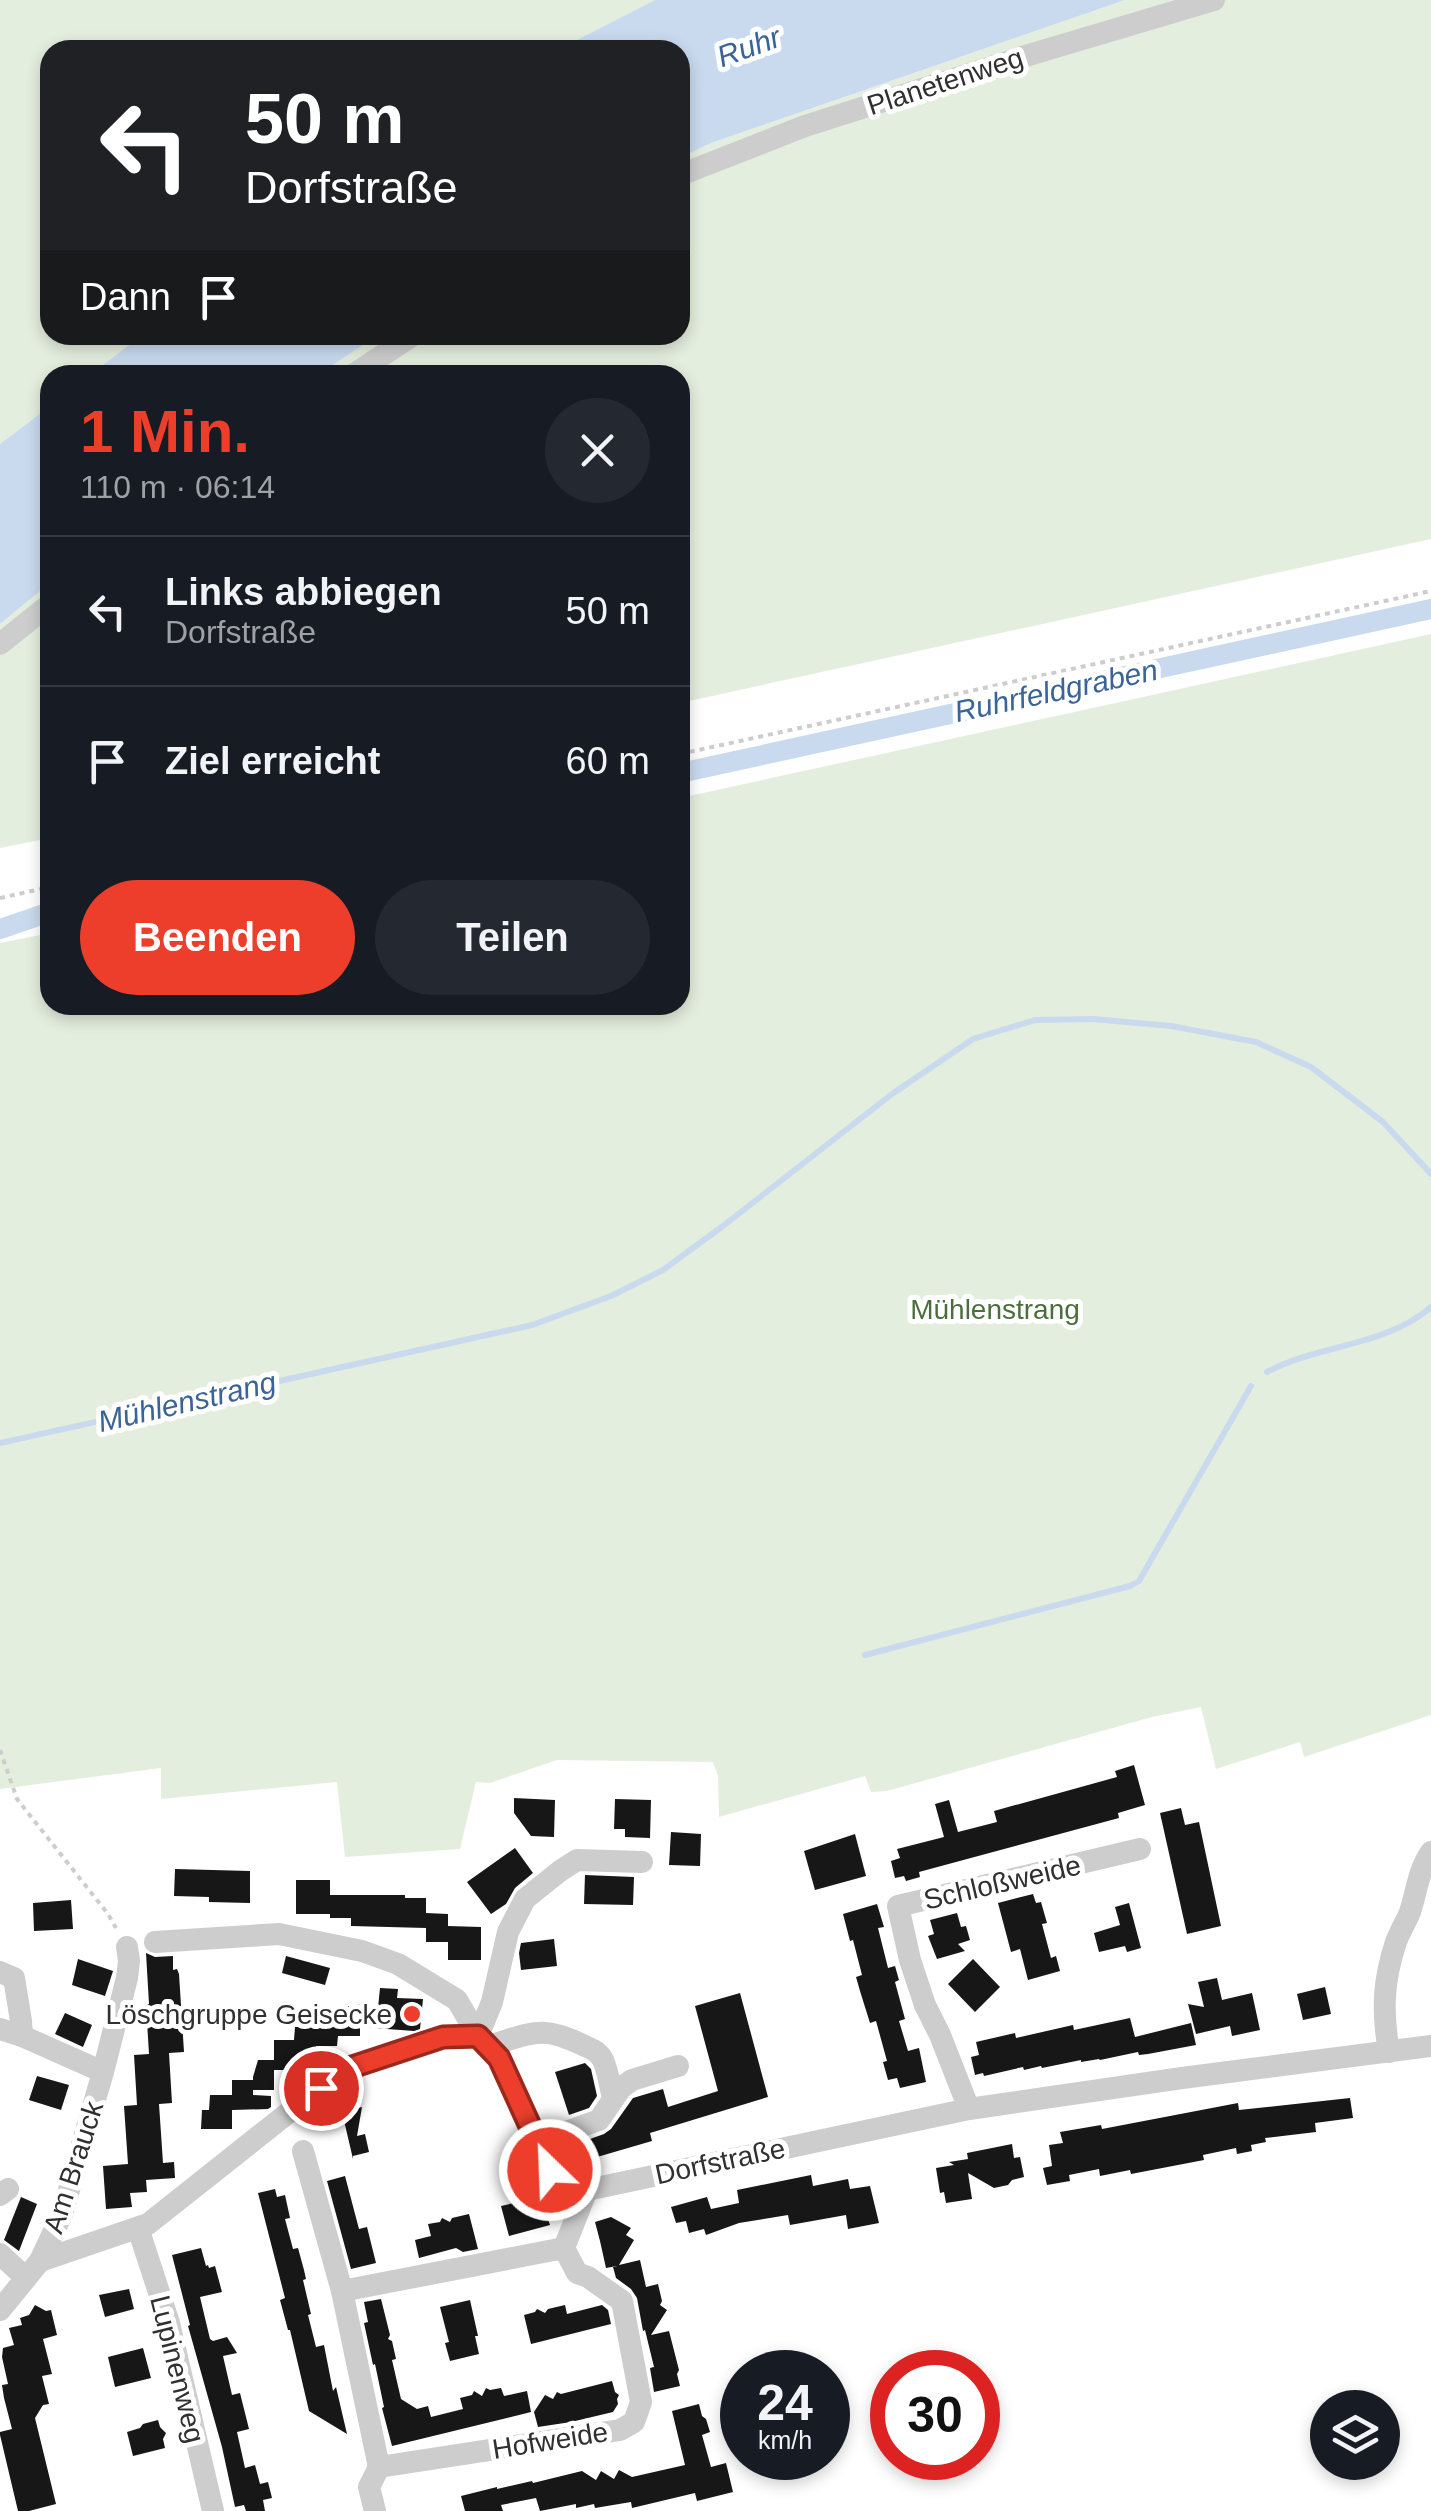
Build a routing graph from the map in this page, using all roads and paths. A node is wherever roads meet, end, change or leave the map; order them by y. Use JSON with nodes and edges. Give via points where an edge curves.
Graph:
{"nodes":[{"id":1,"x":1214,"y":0,"type":"edge"},
{"id":2,"x":690,"y":171,"type":"edge"},
{"id":3,"x":398,"y":345,"type":"edge"},
{"id":4,"x":368,"y":365,"type":"edge"},
{"id":5,"x":1431,"y":591,"type":"edge"},
{"id":6,"x":40,"y":612,"type":"edge"},
{"id":7,"x":0,"y":644,"type":"edge"},
{"id":8,"x":690,"y":752,"type":"edge"},
{"id":9,"x":40,"y":889,"type":"edge"},
{"id":10,"x":0,"y":898,"type":"edge"},
{"id":11,"x":0,"y":1750,"type":"edge"},
{"id":12,"x":1140,"y":1850,"type":"dead end"},
{"id":13,"x":1431,"y":1852,"type":"edge"},
{"id":14,"x":642,"y":1862,"type":"dead end"},
{"id":15,"x":1431,"y":1904,"type":"edge"},
{"id":16,"x":1405,"y":1922,"type":"junction"},
{"id":17,"x":155,"y":1942,"type":"dead end"},
{"id":18,"x":127,"y":1946,"type":"joint"},
{"id":19,"x":0,"y":1972,"type":"edge"},
{"id":20,"x":11,"y":2032,"type":"edge"},
{"id":21,"x":483,"y":2041,"type":"junction"},
{"id":22,"x":1431,"y":2046,"type":"edge"},
{"id":23,"x":1389,"y":2052,"type":"junction"},
{"id":24,"x":678,"y":2066,"type":"dead end"},
{"id":25,"x":103,"y":2072,"type":"junction"},
{"id":26,"x":613,"y":2098,"type":"junction"},
{"id":27,"x":970,"y":2109,"type":"junction"},
{"id":28,"x":538,"y":2142,"type":"junction"},
{"id":29,"x":303,"y":2150,"type":"dead end"},
{"id":30,"x":588,"y":2190,"type":"junction"},
{"id":31,"x":138,"y":2228,"type":"junction"},
{"id":32,"x":564,"y":2248,"type":"junction"},
{"id":33,"x":0,"y":2254,"type":"edge"},
{"id":34,"x":33,"y":2270,"type":"junction"},
{"id":35,"x":342,"y":2291,"type":"junction"},
{"id":36,"x":0,"y":2310,"type":"edge"},
{"id":37,"x":379,"y":2467,"type":"junction"},
{"id":38,"x":213,"y":2511,"type":"edge"},
{"id":39,"x":376,"y":2511,"type":"edge"}],
"edges":[{"from":1,"to":2,"type":"street","name":"Planetenweg","via":[[805,126]]},
{"from":3,"to":4,"type":"street"},
{"from":5,"to":8,"type":"path"},
{"from":6,"to":7,"type":"street"},
{"from":9,"to":10,"type":"path"},
{"from":11,"to":18,"type":"path","via":[[18,1799]]},
{"from":12,"to":27,"type":"street","name":"Schloßweide","via":[[898,1906],[925,2005]]},
{"from":13,"to":16,"type":"street"},
{"from":14,"to":21,"type":"street","via":[[577,1860],[526,1899],[508,1932]]},
{"from":15,"to":16,"type":"street"},
{"from":16,"to":23,"type":"street","via":[[1384,1985]]},
{"from":17,"to":21,"type":"street","via":[[279,1934],[362,1950],[457,2000]]},
{"from":18,"to":25,"type":"street","name":"Am Brauck","via":[[127,1978]]},
{"from":19,"to":20,"type":"street","via":[[14,1978]]},
{"from":20,"to":25,"type":"street","name":"Am Brauck"},
{"from":21,"to":26,"type":"street","via":[[560,2033],[598,2052]]},
{"from":21,"to":28,"type":"street","via":[[499,2058]]},
{"from":21,"to":31,"type":"street","via":[[443,2037],[349,2068]]},
{"from":22,"to":23,"type":"street","name":"Dorfstraße"},
{"from":23,"to":27,"type":"street","name":"Dorfstraße"},
{"from":24,"to":26,"type":"street","via":[[632,2080]]},
{"from":25,"to":34,"type":"street","name":"Am Brauck","via":[[62,2214]]},
{"from":26,"to":28,"type":"street","via":[[599,2120]]},
{"from":27,"to":30,"type":"street","name":"Dorfstraße"},
{"from":28,"to":30,"type":"street","via":[[568,2189]]},
{"from":29,"to":35,"type":"street"},
{"from":30,"to":32,"type":"street"},
{"from":31,"to":34,"type":"street"},
{"from":31,"to":38,"type":"street","name":"Lupinenweg","via":[[169,2324]]},
{"from":32,"to":35,"type":"street"},
{"from":32,"to":37,"type":"street","name":"Hofweide","via":[[577,2273],[622,2301],[640,2402],[634,2422],[620,2430]]},
{"from":33,"to":34,"type":"street"},
{"from":34,"to":36,"type":"street"},
{"from":35,"to":37,"type":"street"},
{"from":37,"to":39,"type":"street","via":[[369,2487]]}]}
